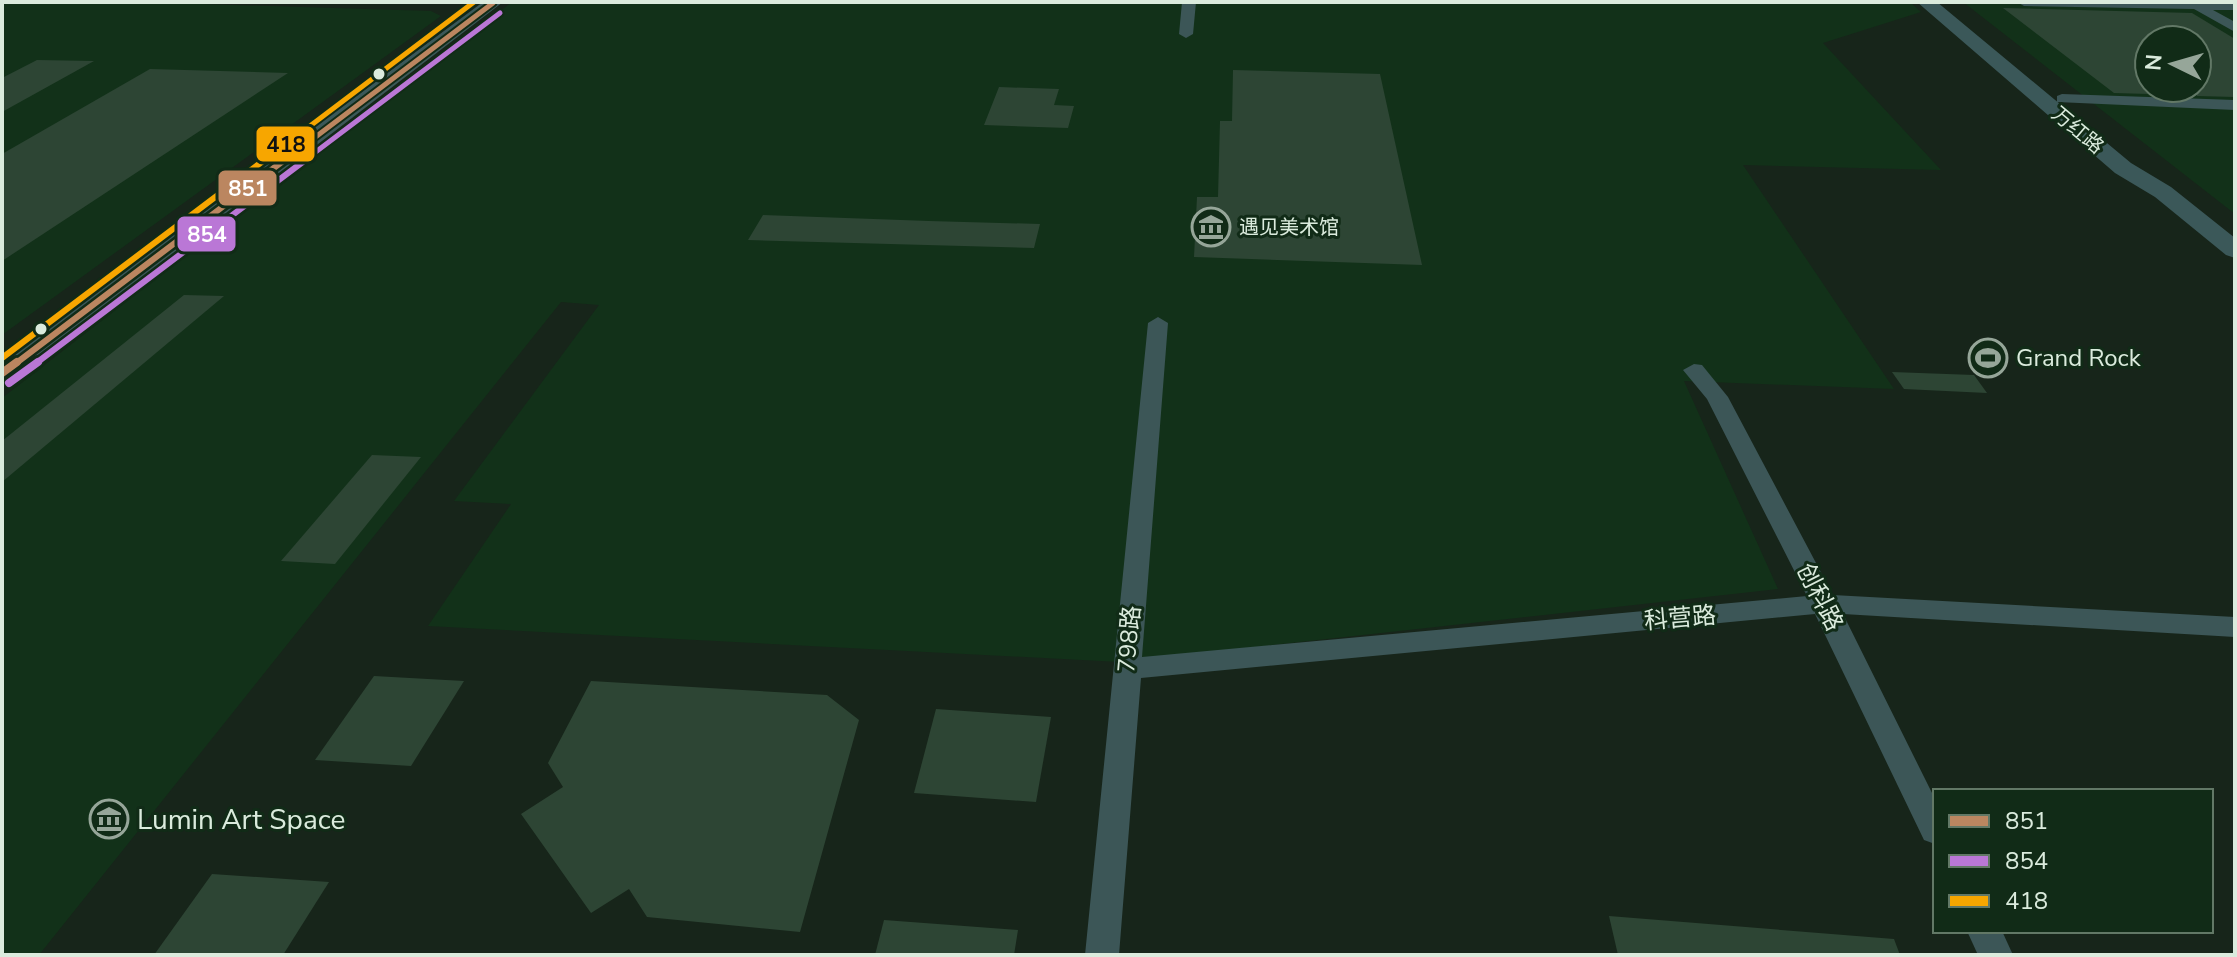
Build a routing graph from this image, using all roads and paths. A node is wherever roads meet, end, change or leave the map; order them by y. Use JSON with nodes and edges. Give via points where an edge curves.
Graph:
{"nodes":[{"id":1,"x":478,"y":2,"type":"edge"},
{"id":2,"x":494,"y":2,"type":"edge"},
{"id":3,"x":1189,"y":2,"type":"edge"},
{"id":4,"x":1926,"y":2,"type":"edge"},
{"id":5,"x":1941,"y":2,"type":"edge"},
{"id":6,"x":2024,"y":2,"type":"edge"},
{"id":7,"x":2196,"y":6,"type":"junction"},
{"id":8,"x":2235,"y":6,"type":"edge"},
{"id":9,"x":2235,"y":28,"type":"edge"},
{"id":10,"x":1186,"y":34,"type":"dead end"},
{"id":11,"x":2062,"y":99,"type":"junction"},
{"id":12,"x":2235,"y":105,"type":"edge"},
{"id":13,"x":2235,"y":235,"type":"edge"},
{"id":14,"x":2235,"y":250,"type":"edge"},
{"id":15,"x":1158,"y":323,"type":"dead end"},
{"id":16,"x":2,"y":357,"type":"edge"},
{"id":17,"x":1694,"y":370,"type":"dead end"},
{"id":18,"x":2,"y":373,"type":"edge"},
{"id":19,"x":1824,"y":604,"type":"junction"},
{"id":20,"x":2235,"y":627,"type":"edge"},
{"id":21,"x":1125,"y":669,"type":"junction"},
{"id":22,"x":1933,"y":827,"type":"edge"},
{"id":23,"x":1985,"y":933,"type":"edge"},
{"id":24,"x":1102,"y":955,"type":"edge"},
{"id":25,"x":1996,"y":955,"type":"edge"}],
"edges":[{"from":1,"to":2,"type":"street"},
{"from":1,"to":16,"type":"street"},
{"from":2,"to":18,"type":"street"},
{"from":3,"to":10,"type":"street"},
{"from":4,"to":14,"type":"street","name":"万红路","via":[[2123,168],[2163,192]]},
{"from":5,"to":11,"type":"street","name":"万红路"},
{"from":6,"to":7,"type":"street"},
{"from":7,"to":8,"type":"street"},
{"from":7,"to":9,"type":"street"},
{"from":11,"to":12,"type":"street"},
{"from":11,"to":13,"type":"street","name":"万红路"},
{"from":15,"to":21,"type":"street","name":"798路"},
{"from":17,"to":19,"type":"street","name":"创科路","via":[[1717,397]]},
{"from":19,"to":20,"type":"street","name":"科营路"},
{"from":19,"to":21,"type":"street","name":"科营路"},
{"from":19,"to":22,"type":"street","name":"创科路"},
{"from":21,"to":24,"type":"street","name":"798路"},
{"from":23,"to":25,"type":"street"}]}
